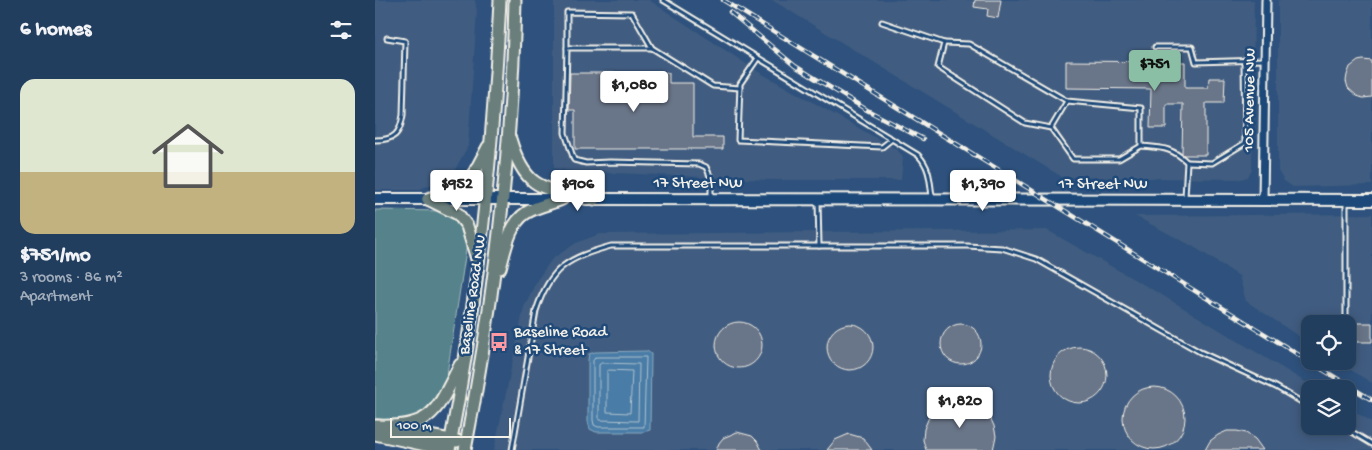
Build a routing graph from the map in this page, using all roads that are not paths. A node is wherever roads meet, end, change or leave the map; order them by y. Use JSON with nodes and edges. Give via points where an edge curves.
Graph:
{"nodes":[{"id":1,"x":501,"y":0,"type":"edge"},
{"id":2,"x":515,"y":0,"type":"edge"},
{"id":3,"x":663,"y":0,"type":"edge"},
{"id":4,"x":1266,"y":0,"type":"edge"},
{"id":5,"x":882,"y":22,"type":"dead end"},
{"id":6,"x":387,"y":38,"type":"dead end"},
{"id":7,"x":944,"y":43,"type":"junction"},
{"id":8,"x":1155,"y":47,"type":"dead end"},
{"id":9,"x":567,"y":48,"type":"junction"},
{"id":10,"x":652,"y":48,"type":"junction"},
{"id":11,"x":758,"y":58,"type":"junction"},
{"id":12,"x":1244,"y":60,"type":"junction"},
{"id":13,"x":1265,"y":60,"type":"junction"},
{"id":14,"x":740,"y":88,"type":"junction"},
{"id":15,"x":1067,"y":102,"type":"junction"},
{"id":16,"x":1051,"y":128,"type":"junction"},
{"id":17,"x":508,"y":132,"type":"junction"},
{"id":18,"x":892,"y":139,"type":"junction"},
{"id":19,"x":375,"y":140,"type":"edge"},
{"id":20,"x":492,"y":140,"type":"junction"},
{"id":21,"x":1141,"y":146,"type":"junction"},
{"id":22,"x":1187,"y":162,"type":"junction"},
{"id":23,"x":375,"y":199,"type":"edge"},
{"id":24,"x":428,"y":199,"type":"junction"},
{"id":25,"x":486,"y":199,"type":"junction"},
{"id":26,"x":503,"y":199,"type":"junction"},
{"id":27,"x":563,"y":199,"type":"junction"},
{"id":28,"x":594,"y":199,"type":"junction"},
{"id":29,"x":818,"y":199,"type":"junction"},
{"id":30,"x":932,"y":199,"type":"junction"},
{"id":31,"x":711,"y":200,"type":"junction"},
{"id":32,"x":1184,"y":200,"type":"junction"},
{"id":33,"x":1263,"y":200,"type":"junction"},
{"id":34,"x":1346,"y":200,"type":"junction"},
{"id":35,"x":1372,"y":200,"type":"edge"},
{"id":36,"x":819,"y":246,"type":"junction"},
{"id":37,"x":478,"y":263,"type":"junction"},
{"id":38,"x":493,"y":292,"type":"junction"},
{"id":39,"x":1347,"y":315,"type":"edge"},
{"id":40,"x":465,"y":354,"type":"junction"},
{"id":41,"x":1301,"y":402,"type":"edge"},
{"id":42,"x":375,"y":427,"type":"edge"},
{"id":43,"x":375,"y":434,"type":"edge"},
{"id":44,"x":1356,"y":434,"type":"edge"},
{"id":45,"x":389,"y":437,"type":"junction"},
{"id":46,"x":1372,"y":444,"type":"edge"},
{"id":47,"x":450,"y":445,"type":"edge"},
{"id":48,"x":466,"y":447,"type":"edge"},
{"id":49,"x":403,"y":450,"type":"edge"},
{"id":50,"x":512,"y":450,"type":"edge"}],
"edges":[{"from":1,"to":20,"type":"main road","name":"Baseline Road NW"},
{"from":2,"to":17,"type":"main road","name":"Baseline Road NW"},
{"from":3,"to":11,"type":"lane"},
{"from":4,"to":13,"type":"street","name":"105 Avenue NW"},
{"from":5,"to":7,"type":"lane"},
{"from":6,"to":19,"type":"lane","via":[[405,41],[403,114],[401,126],[390,140]]},
{"from":7,"to":15,"type":"lane","via":[[969,44]]},
{"from":7,"to":16,"type":"lane","via":[[937,67],[1025,123]]},
{"from":8,"to":12,"type":"lane","via":[[1192,47],[1196,62]]},
{"from":9,"to":10,"type":"lane"},
{"from":9,"to":10,"type":"lane","via":[[567,12],[632,13]]},
{"from":9,"to":31,"type":"lane","via":[[565,133],[574,160],[586,163],[699,164],[706,167],[711,178]]},
{"from":10,"to":14,"type":"lane","via":[[713,86]]},
{"from":11,"to":14,"type":"lane"},
{"from":11,"to":18,"type":"lane"},
{"from":12,"to":13,"type":"lane"},
{"from":12,"to":22,"type":"lane","via":[[1245,144],[1212,163]]},
{"from":13,"to":33,"type":"street","name":"105 Avenue NW"},
{"from":14,"to":18,"type":"lane","via":[[738,140],[881,148]]},
{"from":15,"to":16,"type":"lane"},
{"from":15,"to":21,"type":"lane","via":[[1141,108]]},
{"from":16,"to":21,"type":"lane","via":[[1073,159],[1119,159]]},
{"from":17,"to":26,"type":"main road","name":"Baseline Road NW"},
{"from":17,"to":28,"type":"main road","via":[[520,166],[534,183]]},
{"from":18,"to":30,"type":"lane","via":[[924,161],[930,174]]},
{"from":20,"to":24,"type":"main road","via":[[465,187]]},
{"from":20,"to":25,"type":"main road","name":"Baseline Road NW"},
{"from":21,"to":22,"type":"lane","via":[[1168,148]]},
{"from":22,"to":32,"type":"lane"},
{"from":23,"to":24,"type":"main road"},
{"from":24,"to":25,"type":"main road"},
{"from":24,"to":37,"type":"main road","via":[[457,214],[467,226]]},
{"from":25,"to":26,"type":"main road"},
{"from":25,"to":37,"type":"main road","name":"Baseline Road NW"},
{"from":26,"to":27,"type":"main road"},
{"from":26,"to":38,"type":"main road","name":"Baseline Road NW"},
{"from":27,"to":28,"type":"main road","name":"17 Street NW"},
{"from":27,"to":38,"type":"main road","via":[[526,213],[519,220],[511,231]]},
{"from":28,"to":31,"type":"main road","name":"17 Street NW"},
{"from":29,"to":30,"type":"main road","name":"17 Street NW"},
{"from":29,"to":31,"type":"main road","name":"17 Street NW"},
{"from":29,"to":36,"type":"lane"},
{"from":30,"to":32,"type":"main road","name":"17 Street NW"},
{"from":32,"to":33,"type":"main road","name":"17 Street NW"},
{"from":33,"to":34,"type":"main road","name":"17 Street NW"},
{"from":34,"to":35,"type":"main road","name":"17 Street NW"},
{"from":34,"to":39,"type":"lane"},
{"from":36,"to":41,"type":"lane","via":[[1002,248],[1036,259],[1200,352]]},
{"from":36,"to":50,"type":"lane","via":[[611,246],[568,262],[542,291],[535,311]]},
{"from":37,"to":40,"type":"main road","name":"Baseline Road NW"},
{"from":38,"to":48,"type":"main road","name":"Baseline Road NW"},
{"from":40,"to":42,"type":"main road","via":[[442,401],[431,415],[406,425]]},
{"from":40,"to":47,"type":"main road","name":"Baseline Road NW"},
{"from":42,"to":47,"type":"main road"},
{"from":43,"to":45,"type":"main road"},
{"from":44,"to":46,"type":"lane"},
{"from":45,"to":47,"type":"main road"},
{"from":45,"to":49,"type":"main road"},
{"from":47,"to":48,"type":"main road"}]}
